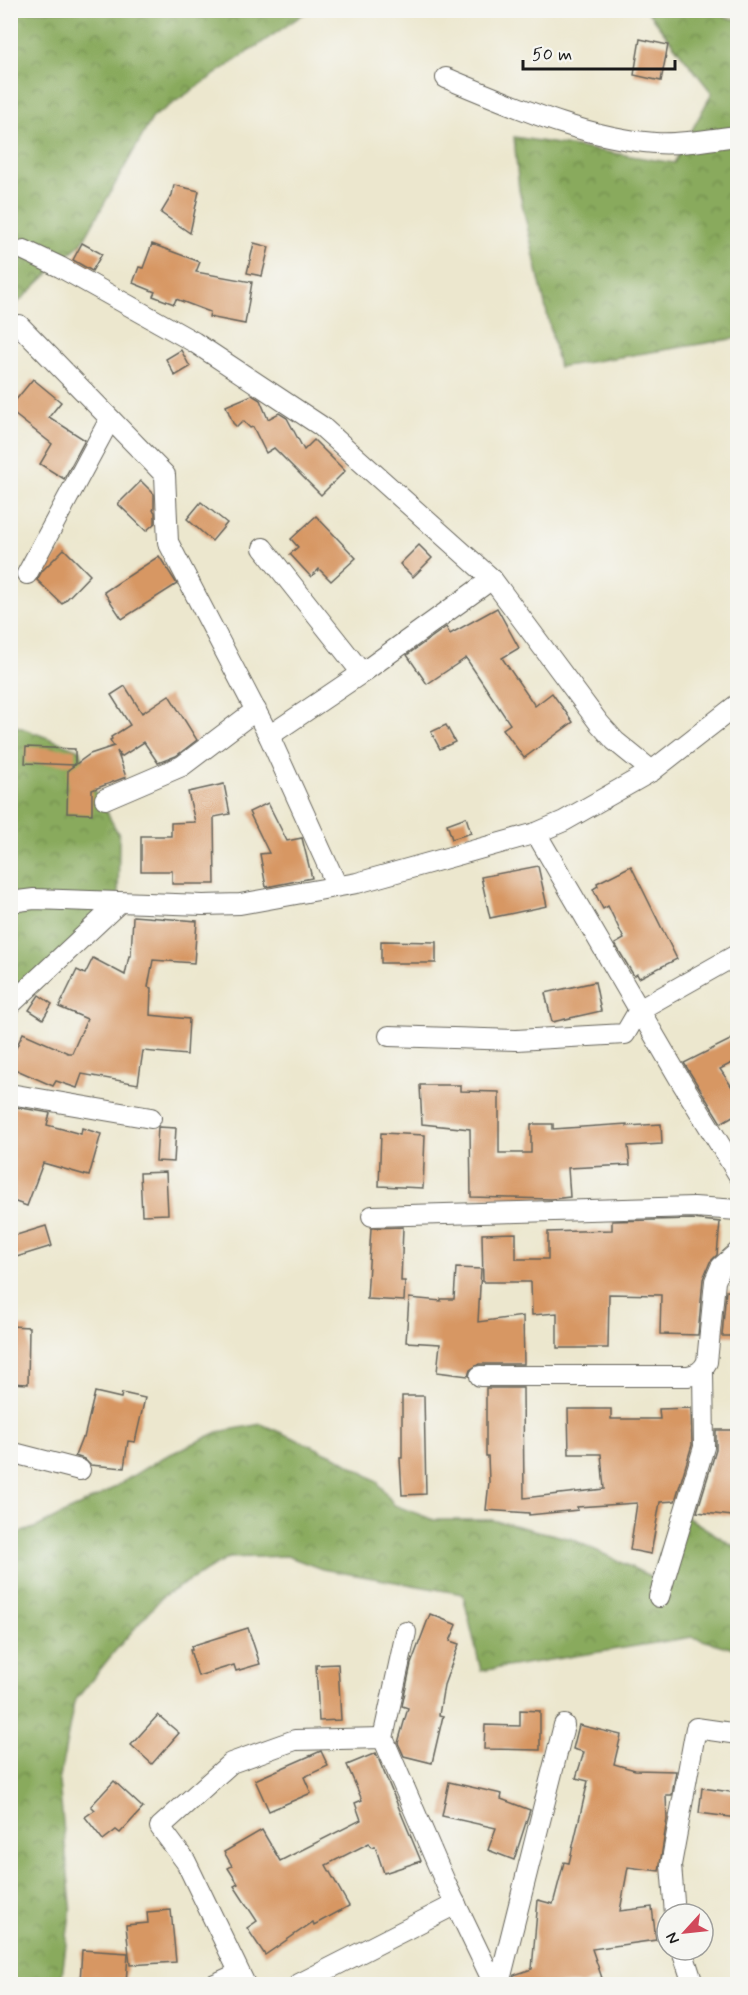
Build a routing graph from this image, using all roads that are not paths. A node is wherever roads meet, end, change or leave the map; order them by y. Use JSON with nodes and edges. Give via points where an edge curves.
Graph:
{"nodes":[{"id":1,"x":446,"y":78,"type":"dead end"},
{"id":2,"x":738,"y":136,"type":"edge"},
{"id":3,"x":24,"y":250,"type":"dead end"},
{"id":4,"x":19,"y":325,"type":"dead end"},
{"id":5,"x":110,"y":419,"type":"junction"},
{"id":6,"x":263,"y":548,"type":"dead end"},
{"id":7,"x":27,"y":574,"type":"dead end"},
{"id":8,"x":492,"y":579,"type":"junction"},
{"id":9,"x":362,"y":673,"type":"junction"},
{"id":10,"x":738,"y":704,"type":"edge"},
{"id":11,"x":256,"y":710,"type":"junction"},
{"id":12,"x":269,"y":736,"type":"junction"},
{"id":13,"x":652,"y":771,"type":"junction"},
{"id":14,"x":105,"y":799,"type":"dead end"},
{"id":15,"x":536,"y":833,"type":"junction"},
{"id":16,"x":338,"y":886,"type":"junction"},
{"id":17,"x":10,"y":902,"type":"edge"},
{"id":18,"x":119,"y":903,"type":"junction"},
{"id":19,"x":738,"y":954,"type":"edge"},
{"id":20,"x":10,"y":1005,"type":"edge"},
{"id":21,"x":639,"y":1010,"type":"junction"},
{"id":22,"x":389,"y":1036,"type":"dead end"},
{"id":23,"x":10,"y":1094,"type":"edge"},
{"id":24,"x":151,"y":1118,"type":"dead end"},
{"id":25,"x":738,"y":1174,"type":"edge"},
{"id":26,"x":738,"y":1210,"type":"edge"},
{"id":27,"x":372,"y":1216,"type":"dead end"},
{"id":28,"x":738,"y":1252,"type":"edge"},
{"id":29,"x":703,"y":1370,"type":"junction"},
{"id":30,"x":480,"y":1376,"type":"dead end"},
{"id":31,"x":10,"y":1452,"type":"edge"},
{"id":32,"x":80,"y":1470,"type":"dead end"},
{"id":33,"x":659,"y":1597,"type":"dead end"},
{"id":34,"x":406,"y":1632,"type":"dead end"},
{"id":35,"x":564,"y":1725,"type":"dead end"},
{"id":36,"x":738,"y":1734,"type":"edge"},
{"id":37,"x":383,"y":1738,"type":"junction"},
{"id":38,"x":674,"y":1902,"type":"edge"},
{"id":39,"x":456,"y":1904,"type":"junction"},
{"id":40,"x":686,"y":1962,"type":"edge"},
{"id":41,"x":242,"y":1979,"type":"edge"},
{"id":42,"x":215,"y":1984,"type":"edge"},
{"id":43,"x":299,"y":1984,"type":"edge"},
{"id":44,"x":494,"y":1984,"type":"edge"},
{"id":45,"x":499,"y":1984,"type":"edge"},
{"id":46,"x":693,"y":1984,"type":"edge"}],
"edges":[{"from":1,"to":2,"type":"street","via":[[543,117],[626,140],[691,142]]},
{"from":3,"to":8,"type":"street","via":[[194,342],[321,426]]},
{"from":4,"to":5,"type":"street"},
{"from":5,"to":7,"type":"street"},
{"from":5,"to":11,"type":"street","via":[[165,475],[168,542]]},
{"from":6,"to":9,"type":"street"},
{"from":8,"to":9,"type":"street"},
{"from":8,"to":13,"type":"street","via":[[598,723]]},
{"from":9,"to":12,"type":"street"},
{"from":10,"to":13,"type":"street"},
{"from":11,"to":12,"type":"street"},
{"from":11,"to":14,"type":"street","via":[[182,766]]},
{"from":12,"to":16,"type":"street"},
{"from":13,"to":15,"type":"street"},
{"from":15,"to":16,"type":"street"},
{"from":15,"to":21,"type":"street"},
{"from":16,"to":18,"type":"street","via":[[240,904]]},
{"from":17,"to":18,"type":"street","via":[[34,899]]},
{"from":18,"to":20,"type":"street"},
{"from":19,"to":21,"type":"street"},
{"from":21,"to":22,"type":"street","via":[[625,1034],[516,1040]]},
{"from":21,"to":25,"type":"street"},
{"from":23,"to":24,"type":"street"},
{"from":26,"to":27,"type":"street"},
{"from":28,"to":29,"type":"street","via":[[721,1268],[715,1281],[708,1356]]},
{"from":29,"to":30,"type":"street","via":[[688,1376]]},
{"from":29,"to":33,"type":"street","via":[[704,1447]]},
{"from":31,"to":32,"type":"street"},
{"from":34,"to":37,"type":"street"},
{"from":35,"to":45,"type":"street"},
{"from":36,"to":38,"type":"street","via":[[696,1728],[670,1865]]},
{"from":37,"to":39,"type":"street"},
{"from":37,"to":41,"type":"street","via":[[295,1740],[231,1763],[160,1827],[186,1862]]},
{"from":39,"to":43,"type":"street"},
{"from":39,"to":44,"type":"street"},
{"from":40,"to":46,"type":"street"},
{"from":41,"to":42,"type":"street"}]}
